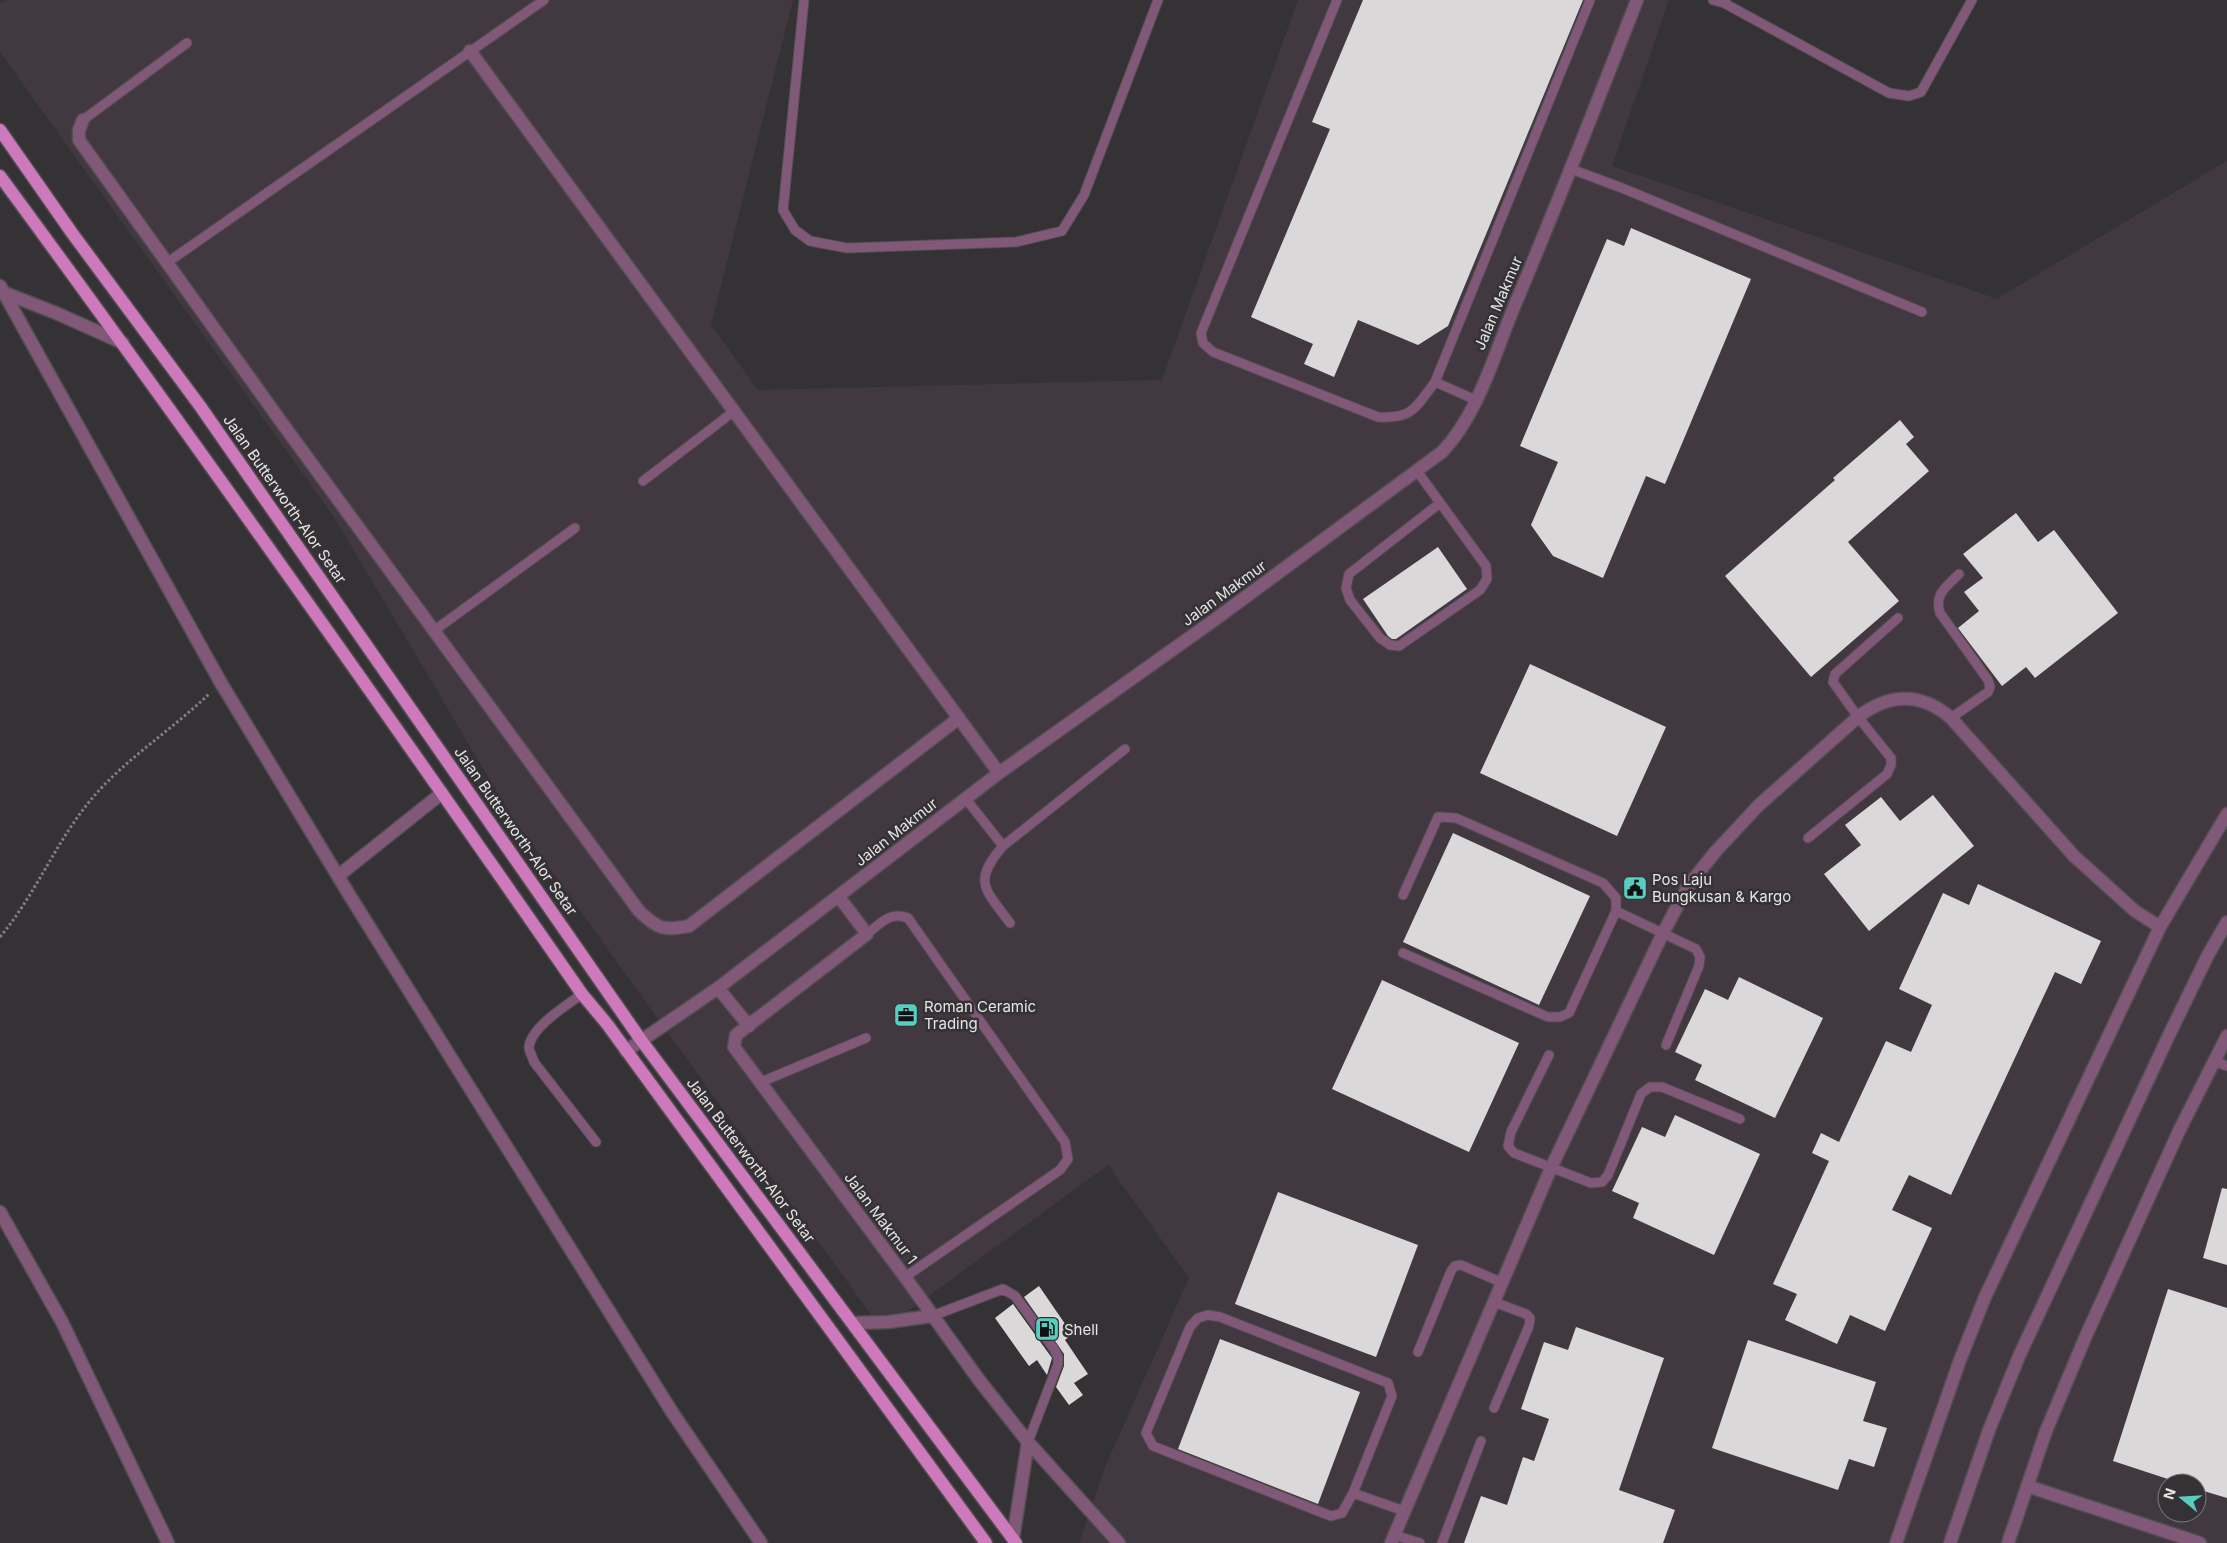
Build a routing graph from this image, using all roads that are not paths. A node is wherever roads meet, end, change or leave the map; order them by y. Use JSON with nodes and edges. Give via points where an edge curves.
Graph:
{"nodes":[{"id":1,"x":544,"y":0,"type":"edge"},
{"id":2,"x":804,"y":0,"type":"edge"},
{"id":3,"x":1158,"y":0,"type":"edge"},
{"id":4,"x":1337,"y":0,"type":"edge"},
{"id":5,"x":1590,"y":0,"type":"edge"},
{"id":6,"x":1637,"y":0,"type":"edge"},
{"id":7,"x":1713,"y":0,"type":"edge"},
{"id":8,"x":1972,"y":0,"type":"edge"},
{"id":9,"x":1725,"y":2,"type":"edge"},
{"id":10,"x":187,"y":43,"type":"dead end"},
{"id":11,"x":470,"y":51,"type":"junction"},
{"id":12,"x":83,"y":120,"type":"joint"},
{"id":13,"x":0,"y":130,"type":"edge"},
{"id":14,"x":1571,"y":169,"type":"junction"},
{"id":15,"x":0,"y":176,"type":"edge"},
{"id":16,"x":168,"y":262,"type":"junction"},
{"id":17,"x":2,"y":290,"type":"edge"},
{"id":18,"x":1922,"y":312,"type":"dead end"},
{"id":19,"x":123,"y":344,"type":"junction"},
{"id":20,"x":1435,"y":382,"type":"junction"},
{"id":21,"x":1476,"y":400,"type":"junction"},
{"id":22,"x":733,"y":412,"type":"junction"},
{"id":23,"x":1417,"y":471,"type":"junction"},
{"id":24,"x":642,"y":481,"type":"dead end"},
{"id":25,"x":1440,"y":503,"type":"junction"},
{"id":26,"x":575,"y":528,"type":"dead end"},
{"id":27,"x":1958,"y":574,"type":"dead end"},
{"id":28,"x":1898,"y":618,"type":"dead end"},
{"id":29,"x":435,"y":630,"type":"junction"},
{"id":30,"x":1858,"y":717,"type":"junction"},
{"id":31,"x":959,"y":718,"type":"junction"},
{"id":32,"x":1951,"y":718,"type":"junction"},
{"id":33,"x":1125,"y":749,"type":"dead end"},
{"id":34,"x":999,"y":773,"type":"junction"},
{"id":35,"x":442,"y":793,"type":"junction"},
{"id":36,"x":966,"y":798,"type":"junction"},
{"id":37,"x":2227,"y":814,"type":"edge"},
{"id":38,"x":1808,"y":838,"type":"dead end"},
{"id":39,"x":1003,"y":846,"type":"junction"},
{"id":40,"x":338,"y":876,"type":"junction"},
{"id":41,"x":1403,"y":895,"type":"dead end"},
{"id":42,"x":839,"y":896,"type":"junction"},
{"id":43,"x":1616,"y":911,"type":"junction"},
{"id":44,"x":2227,"y":922,"type":"edge"},
{"id":45,"x":1010,"y":923,"type":"dead end"},
{"id":46,"x":2160,"y":927,"type":"junction"},
{"id":47,"x":1663,"y":933,"type":"junction"},
{"id":48,"x":867,"y":934,"type":"junction"},
{"id":49,"x":1403,"y":953,"type":"dead end"},
{"id":50,"x":718,"y":988,"type":"junction"},
{"id":51,"x":582,"y":994,"type":"junction"},
{"id":52,"x":749,"y":1026,"type":"junction"},
{"id":53,"x":2227,"y":1036,"type":"edge"},
{"id":54,"x":866,"y":1038,"type":"dead end"},
{"id":55,"x":641,"y":1040,"type":"junction"},
{"id":56,"x":1666,"y":1045,"type":"dead end"},
{"id":57,"x":626,"y":1052,"type":"junction"},
{"id":58,"x":1549,"y":1055,"type":"dead end"},
{"id":59,"x":2214,"y":1061,"type":"junction"},
{"id":60,"x":2227,"y":1066,"type":"edge"},
{"id":61,"x":759,"y":1083,"type":"junction"},
{"id":62,"x":1740,"y":1120,"type":"dead end"},
{"id":63,"x":596,"y":1142,"type":"dead end"},
{"id":64,"x":1551,"y":1168,"type":"junction"},
{"id":65,"x":0,"y":1212,"type":"edge"},
{"id":66,"x":905,"y":1277,"type":"junction"},
{"id":67,"x":1503,"y":1283,"type":"junction"},
{"id":68,"x":1494,"y":1302,"type":"junction"},
{"id":69,"x":932,"y":1316,"type":"junction"},
{"id":70,"x":853,"y":1323,"type":"junction"},
{"id":71,"x":1418,"y":1352,"type":"dead end"},
{"id":72,"x":1494,"y":1408,"type":"dead end"},
{"id":73,"x":1481,"y":1441,"type":"dead end"},
{"id":74,"x":1028,"y":1442,"type":"junction"},
{"id":75,"x":2027,"y":1486,"type":"junction"},
{"id":76,"x":1353,"y":1493,"type":"junction"},
{"id":77,"x":1404,"y":1511,"type":"junction"},
{"id":78,"x":1393,"y":1539,"type":"edge"},
{"id":79,"x":1014,"y":1541,"type":"edge"},
{"id":80,"x":168,"y":1543,"type":"edge"},
{"id":81,"x":761,"y":1543,"type":"edge"},
{"id":82,"x":986,"y":1543,"type":"edge"},
{"id":83,"x":1119,"y":1543,"type":"edge"},
{"id":84,"x":1420,"y":1543,"type":"edge"},
{"id":85,"x":1442,"y":1543,"type":"edge"},
{"id":86,"x":1896,"y":1543,"type":"edge"},
{"id":87,"x":1950,"y":1543,"type":"edge"},
{"id":88,"x":2008,"y":1543,"type":"edge"},
{"id":89,"x":2200,"y":1543,"type":"edge"}],
"edges":[{"from":1,"to":11,"type":"lane"},
{"from":2,"to":3,"type":"lane","via":[[782,210],[794,230],[810,241],[847,248],[1016,242],[1062,231],[1084,194]]},
{"from":4,"to":20,"type":"lane","via":[[1202,333],[1203,343],[1213,352],[1378,417],[1406,415]]},
{"from":5,"to":20,"type":"lane"},
{"from":6,"to":14,"type":"street","name":"Jalan Makmur"},
{"from":7,"to":9,"type":"lane"},
{"from":8,"to":9,"type":"lane","via":[[1922,92],[1908,96],[1889,93]]},
{"from":10,"to":12,"type":"lane"},
{"from":11,"to":16,"type":"lane"},
{"from":11,"to":22,"type":"street"},
{"from":12,"to":16,"type":"street","via":[[78,130],[79,140]]},
{"from":13,"to":55,"type":"main road","name":"Jalan Butterworth-Alor Setar","via":[[206,414]]},
{"from":14,"to":18,"type":"lane"},
{"from":14,"to":21,"type":"street","name":"Jalan Makmur"},
{"from":15,"to":19,"type":"main road"},
{"from":16,"to":29,"type":"street"},
{"from":17,"to":19,"type":"street"},
{"from":17,"to":40,"type":"street","via":[[221,683]]},
{"from":19,"to":35,"type":"main road"},
{"from":20,"to":21,"type":"lane"},
{"from":21,"to":23,"type":"street","name":"Jalan Makmur","via":[[1457,437]]},
{"from":22,"to":24,"type":"lane"},
{"from":22,"to":31,"type":"street"},
{"from":23,"to":25,"type":"lane"},
{"from":23,"to":34,"type":"street","name":"Jalan Makmur"},
{"from":25,"to":25,"type":"lane","via":[[1486,566],[1487,579],[1480,590],[1399,646],[1390,645],[1380,638],[1350,600],[1346,588],[1349,574]]},
{"from":26,"to":29,"type":"lane"},
{"from":27,"to":32,"type":"lane","via":[[1939,594],[1937,603],[1940,613],[1990,687],[1988,692]]},
{"from":28,"to":30,"type":"lane","via":[[1835,674],[1833,682]]},
{"from":29,"to":31,"type":"street","via":[[639,910],[653,925],[671,930],[689,926]]},
{"from":30,"to":32,"type":"street","via":[[1885,701],[1908,699],[1938,707]]},
{"from":30,"to":38,"type":"lane","via":[[1891,758],[1891,765],[1887,774]]},
{"from":30,"to":47,"type":"street","via":[[1759,805],[1716,852],[1688,886]]},
{"from":31,"to":34,"type":"street"},
{"from":32,"to":46,"type":"street","via":[[2074,856],[2135,912]]},
{"from":33,"to":39,"type":"lane"},
{"from":34,"to":36,"type":"street","name":"Jalan Makmur"},
{"from":35,"to":40,"type":"street"},
{"from":35,"to":51,"type":"main road"},
{"from":36,"to":39,"type":"lane"},
{"from":36,"to":42,"type":"street","name":"Jalan Makmur"},
{"from":37,"to":46,"type":"street"},
{"from":39,"to":45,"type":"lane","via":[[989,862],[984,880],[986,892]]},
{"from":40,"to":81,"type":"street","via":[[672,1412]]},
{"from":41,"to":43,"type":"lane","via":[[1438,817],[1445,817],[1456,818],[1603,883],[1616,898]]},
{"from":42,"to":48,"type":"street"},
{"from":42,"to":50,"type":"street","name":"Jalan Makmur"},
{"from":43,"to":47,"type":"lane"},
{"from":43,"to":49,"type":"lane","via":[[1569,1014],[1560,1017],[1548,1017]]},
{"from":44,"to":87,"type":"street","via":[[2169,1035],[2020,1354],[1989,1430]]},
{"from":46,"to":86,"type":"street","via":[[1985,1297]]},
{"from":47,"to":56,"type":"lane","via":[[1696,949],[1700,957]]},
{"from":47,"to":64,"type":"street"},
{"from":48,"to":52,"type":"street","name":"Jalan Makmur 1"},
{"from":48,"to":66,"type":"lane","via":[[890,916],[899,914],[908,918],[1065,1142],[1068,1159],[1060,1170]]},
{"from":50,"to":52,"type":"street"},
{"from":50,"to":55,"type":"street","name":"Jalan Makmur"},
{"from":51,"to":57,"type":"main road"},
{"from":51,"to":63,"type":"lane","via":[[538,1029],[529,1049],[534,1062]]},
{"from":52,"to":61,"type":"street","name":"Jalan Makmur 1","via":[[736,1036],[734,1047]]},
{"from":53,"to":59,"type":"street"},
{"from":54,"to":61,"type":"lane"},
{"from":55,"to":57,"type":"street","name":"Jalan Makmur"},
{"from":55,"to":70,"type":"main road","name":"Jalan Butterworth-Alor Setar"},
{"from":57,"to":82,"type":"main road"},
{"from":58,"to":64,"type":"lane","via":[[1511,1132],[1508,1146],[1514,1153]]},
{"from":59,"to":60,"type":"lane"},
{"from":59,"to":75,"type":"street","via":[[2085,1338]]},
{"from":61,"to":66,"type":"street","name":"Jalan Makmur 1"},
{"from":62,"to":64,"type":"lane","via":[[1662,1087],[1650,1087],[1641,1094],[1608,1176],[1602,1182],[1591,1183]]},
{"from":64,"to":67,"type":"street"},
{"from":65,"to":80,"type":"street","via":[[62,1322]]},
{"from":66,"to":69,"type":"street","name":"Jalan Makmur 1"},
{"from":67,"to":68,"type":"street"},
{"from":67,"to":71,"type":"lane","via":[[1460,1265],[1455,1266]]},
{"from":68,"to":72,"type":"lane","via":[[1530,1318]]},
{"from":68,"to":77,"type":"street"},
{"from":69,"to":70,"type":"street"},
{"from":69,"to":74,"type":"street","name":"Jalan Makmur 1"},
{"from":69,"to":74,"type":"lane","via":[[1003,1289],[1015,1296],[1058,1357]]},
{"from":70,"to":79,"type":"main road","name":"Jalan Butterworth-Alor Setar"},
{"from":73,"to":85,"type":"lane"},
{"from":74,"to":79,"type":"street"},
{"from":74,"to":83,"type":"street","name":"Jalan Makmur 1"},
{"from":75,"to":88,"type":"street"},
{"from":75,"to":89,"type":"street"},
{"from":76,"to":76,"type":"lane","via":[[1392,1396],[1388,1384],[1220,1317],[1208,1315],[1198,1318],[1190,1327],[1146,1433],[1153,1446],[1330,1516],[1342,1513]]},
{"from":76,"to":77,"type":"lane"},
{"from":77,"to":78,"type":"street"},
{"from":78,"to":84,"type":"lane"}]}
